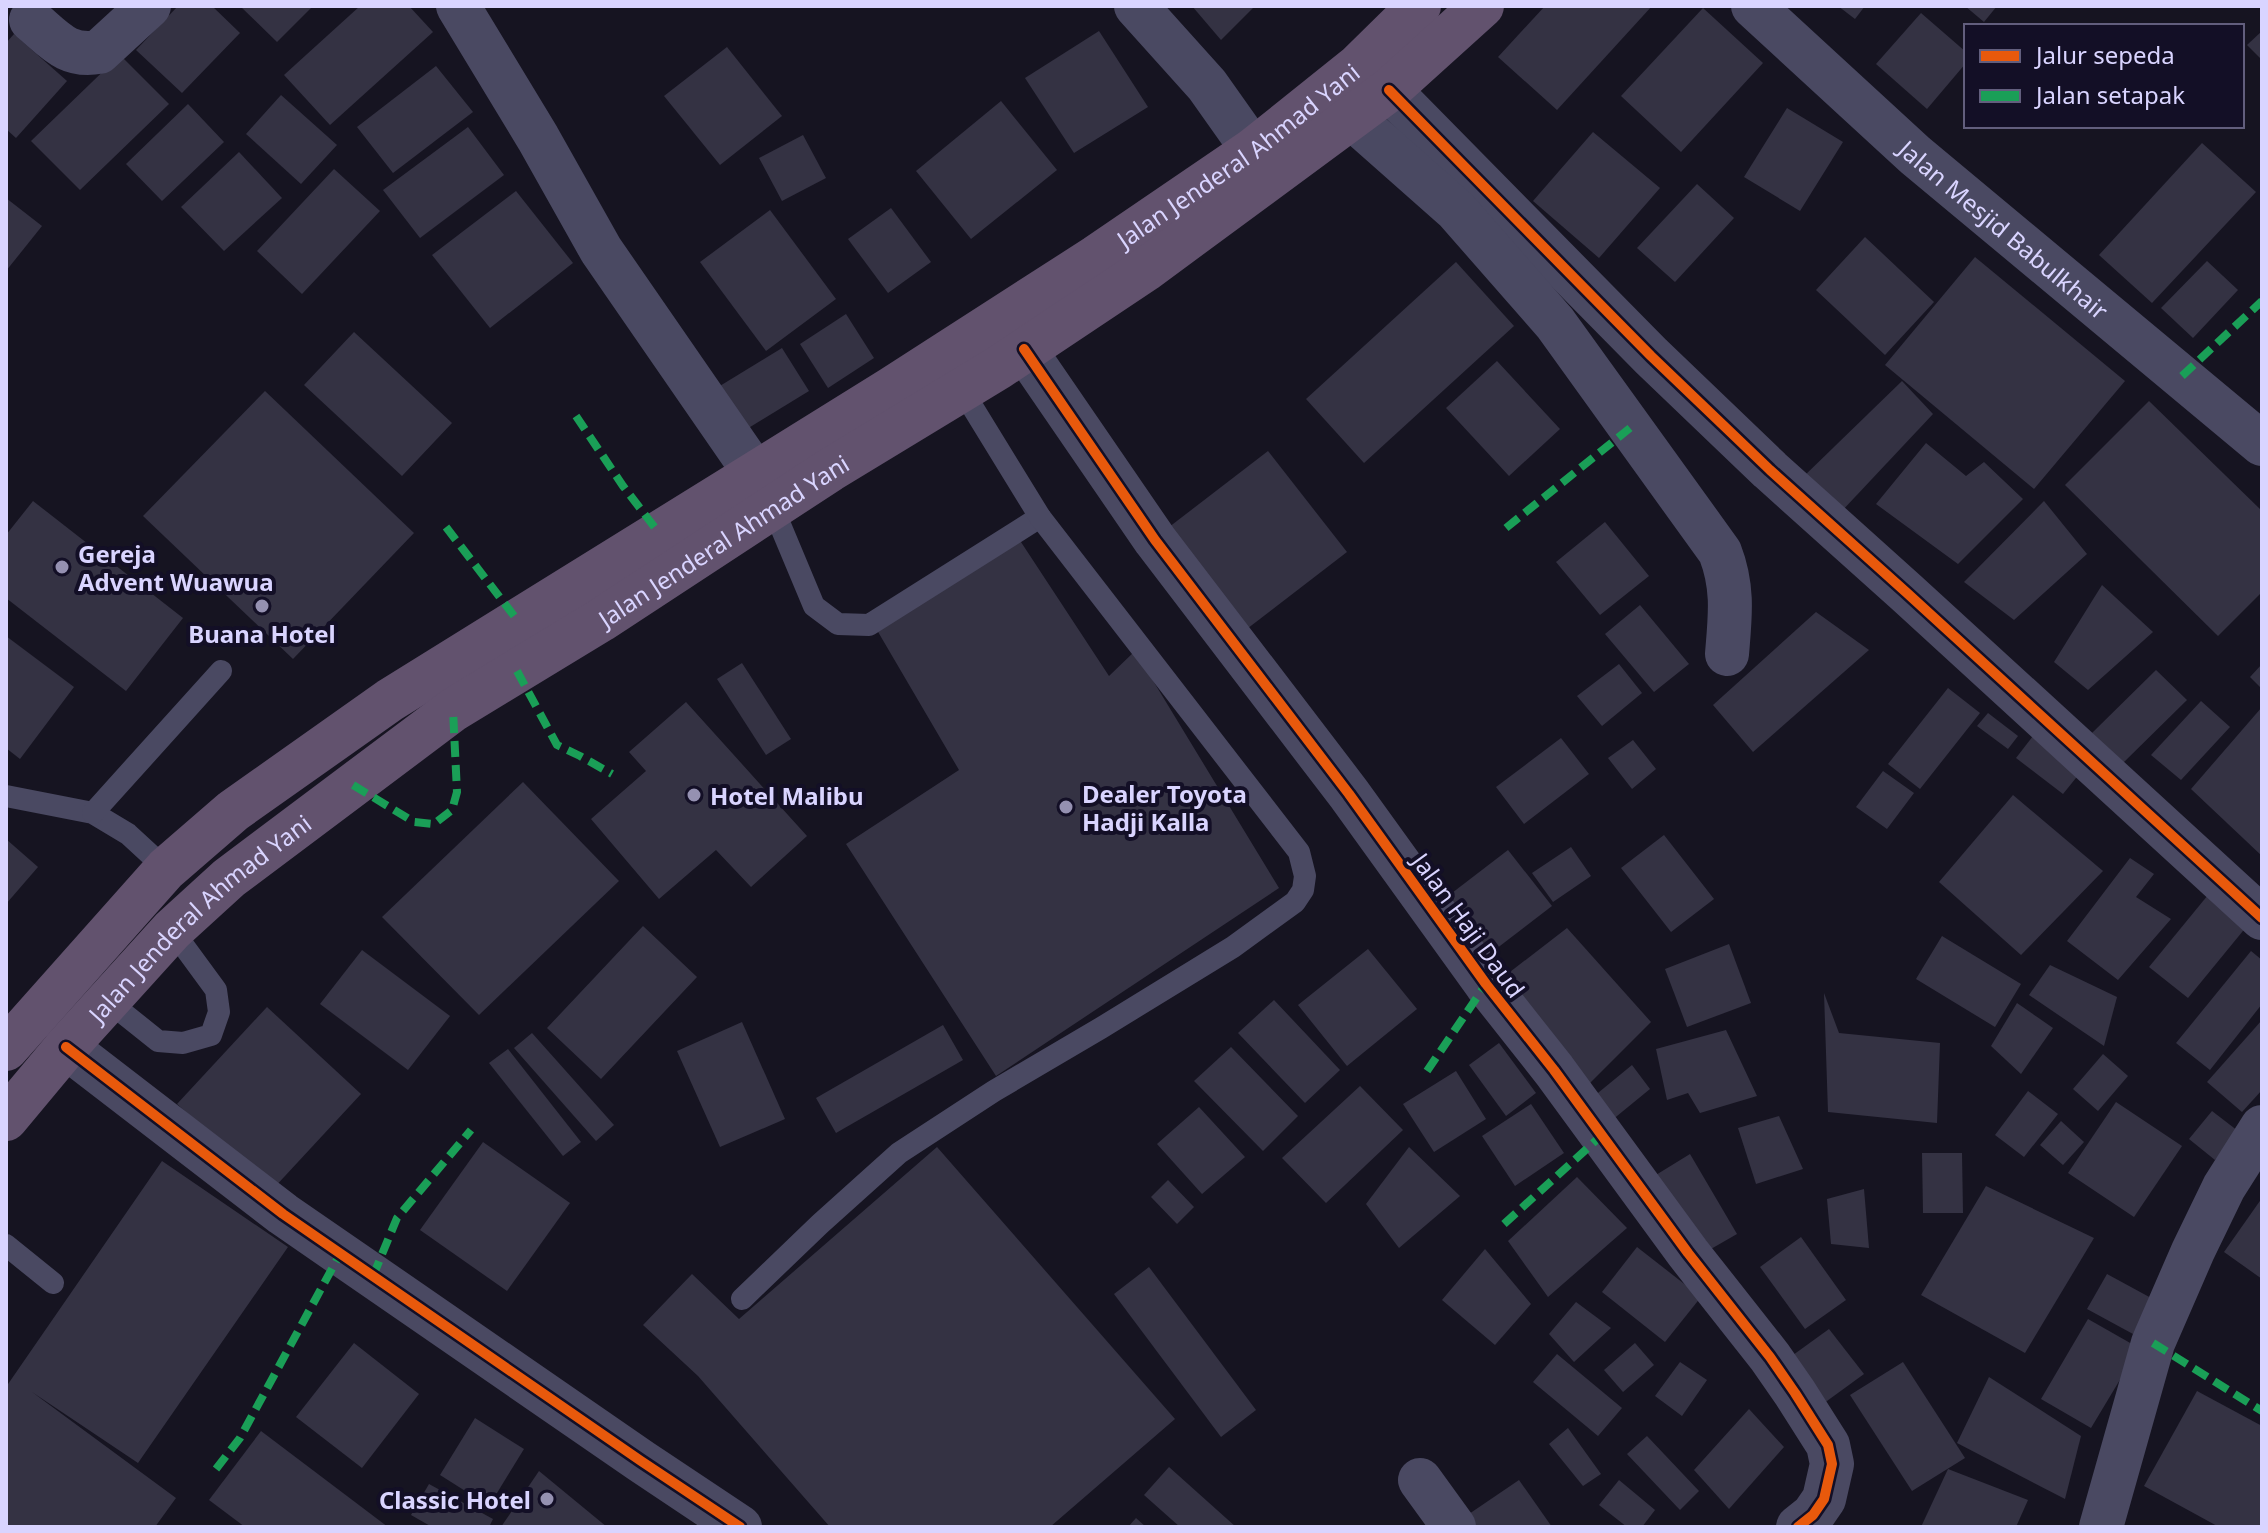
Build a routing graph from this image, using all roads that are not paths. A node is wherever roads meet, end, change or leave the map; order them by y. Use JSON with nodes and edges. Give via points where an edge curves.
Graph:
{"nodes":[{"id":1,"x":149,"y":6,"type":"edge"},
{"id":2,"x":458,"y":6,"type":"edge"},
{"id":3,"x":1136,"y":6,"type":"edge"},
{"id":4,"x":1419,"y":6,"type":"edge"},
{"id":5,"x":1482,"y":6,"type":"edge"},
{"id":6,"x":1753,"y":6,"type":"edge"},
{"id":7,"x":31,"y":20,"type":"dead end"},
{"id":8,"x":1389,"y":90,"type":"junction"},
{"id":9,"x":1352,"y":118,"type":"junction"},
{"id":10,"x":1253,"y":150,"type":"junction"},
{"id":11,"x":1024,"y":349,"type":"junction"},
{"id":12,"x":962,"y":390,"type":"junction"},
{"id":13,"x":902,"y":404,"type":"junction"},
{"id":14,"x":2262,"y":444,"type":"edge"},
{"id":15,"x":764,"y":490,"type":"junction"},
{"id":16,"x":1040,"y":517,"type":"junction"},
{"id":17,"x":1727,"y":654,"type":"dead end"},
{"id":18,"x":221,"y":671,"type":"dead end"},
{"id":19,"x":6,"y":796,"type":"edge"},
{"id":20,"x":93,"y":813,"type":"junction"},
{"id":21,"x":166,"y":869,"type":"junction"},
{"id":22,"x":2262,"y":918,"type":"edge"},
{"id":23,"x":172,"y":930,"type":"junction"},
{"id":24,"x":108,"y":1001,"type":"junction"},
{"id":25,"x":66,"y":1047,"type":"junction"},
{"id":26,"x":6,"y":1049,"type":"edge"},
{"id":27,"x":6,"y":1119,"type":"edge"},
{"id":28,"x":2262,"y":1127,"type":"edge"},
{"id":29,"x":6,"y":1245,"type":"edge"},
{"id":30,"x":53,"y":1283,"type":"dead end"},
{"id":31,"x":742,"y":1299,"type":"dead end"},
{"id":32,"x":1420,"y":1480,"type":"dead end"},
{"id":33,"x":740,"y":1527,"type":"edge"},
{"id":34,"x":1454,"y":1527,"type":"edge"},
{"id":35,"x":1798,"y":1527,"type":"edge"},
{"id":36,"x":2101,"y":1527,"type":"edge"}],
"edges":[{"from":1,"to":7,"type":"street","via":[[99,52],[88,54],[67,49]]},
{"from":2,"to":15,"type":"street","via":[[601,250]]},
{"from":3,"to":10,"type":"street","via":[[1207,85]]},
{"from":4,"to":10,"type":"highway","name":"Jalan Jenderal Ahmad Yani","via":[[1358,66]]},
{"from":5,"to":8,"type":"highway","name":"Jalan Jenderal Ahmad Yani"},
{"from":6,"to":14,"type":"street","name":"Jalan Mesjid Babulkhair","via":[[1915,155]]},
{"from":8,"to":9,"type":"highway","name":"Jalan Jenderal Ahmad Yani"},
{"from":8,"to":22,"type":"street","via":[[1770,470]]},
{"from":9,"to":11,"type":"highway","name":"Jalan Jenderal Ahmad Yani","via":[[1145,270]]},
{"from":9,"to":17,"type":"street","via":[[1456,210],[1555,323],[1720,552],[1731,597]]},
{"from":10,"to":13,"type":"highway","name":"Jalan Jenderal Ahmad Yani","via":[[1096,257]]},
{"from":11,"to":12,"type":"highway","name":"Jalan Jenderal Ahmad Yani"},
{"from":11,"to":35,"type":"street","name":"Jalan Haji Daud","via":[[1155,540],[1795,1393],[1828,1445],[1832,1464],[1824,1499]]},
{"from":12,"to":13,"type":"highway","name":"Jalan Jenderal Ahmad Yani"},
{"from":12,"to":16,"type":"lane"},
{"from":13,"to":15,"type":"highway","name":"Jalan Jenderal Ahmad Yani"},
{"from":15,"to":16,"type":"lane","via":[[814,606],[838,624],[869,625]]},
{"from":15,"to":21,"type":"highway","name":"Jalan Jenderal Ahmad Yani","via":[[390,700],[233,811]]},
{"from":15,"to":23,"type":"highway","name":"Jalan Jenderal Ahmad Yani","via":[[601,620],[453,710],[229,878]]},
{"from":16,"to":31,"type":"lane","via":[[1299,852],[1303,890],[1295,902],[1233,947],[899,1153]]},
{"from":18,"to":20,"type":"lane"},
{"from":19,"to":20,"type":"lane"},
{"from":20,"to":21,"type":"lane","via":[[128,834]]},
{"from":21,"to":26,"type":"highway","name":"Jalan Jenderal Ahmad Yani"},
{"from":23,"to":24,"type":"highway","name":"Jalan Jenderal Ahmad Yani"},
{"from":23,"to":24,"type":"lane","via":[[216,990],[219,1012],[211,1035],[183,1043],[158,1041]]},
{"from":24,"to":25,"type":"highway","name":"Jalan Jenderal Ahmad Yani"},
{"from":25,"to":27,"type":"highway","name":"Jalan Jenderal Ahmad Yani"},
{"from":25,"to":33,"type":"street","via":[[283,1214]]},
{"from":28,"to":36,"type":"street","via":[[2224,1187],[2153,1343]]},
{"from":29,"to":30,"type":"lane"},
{"from":32,"to":34,"type":"street"}]}
